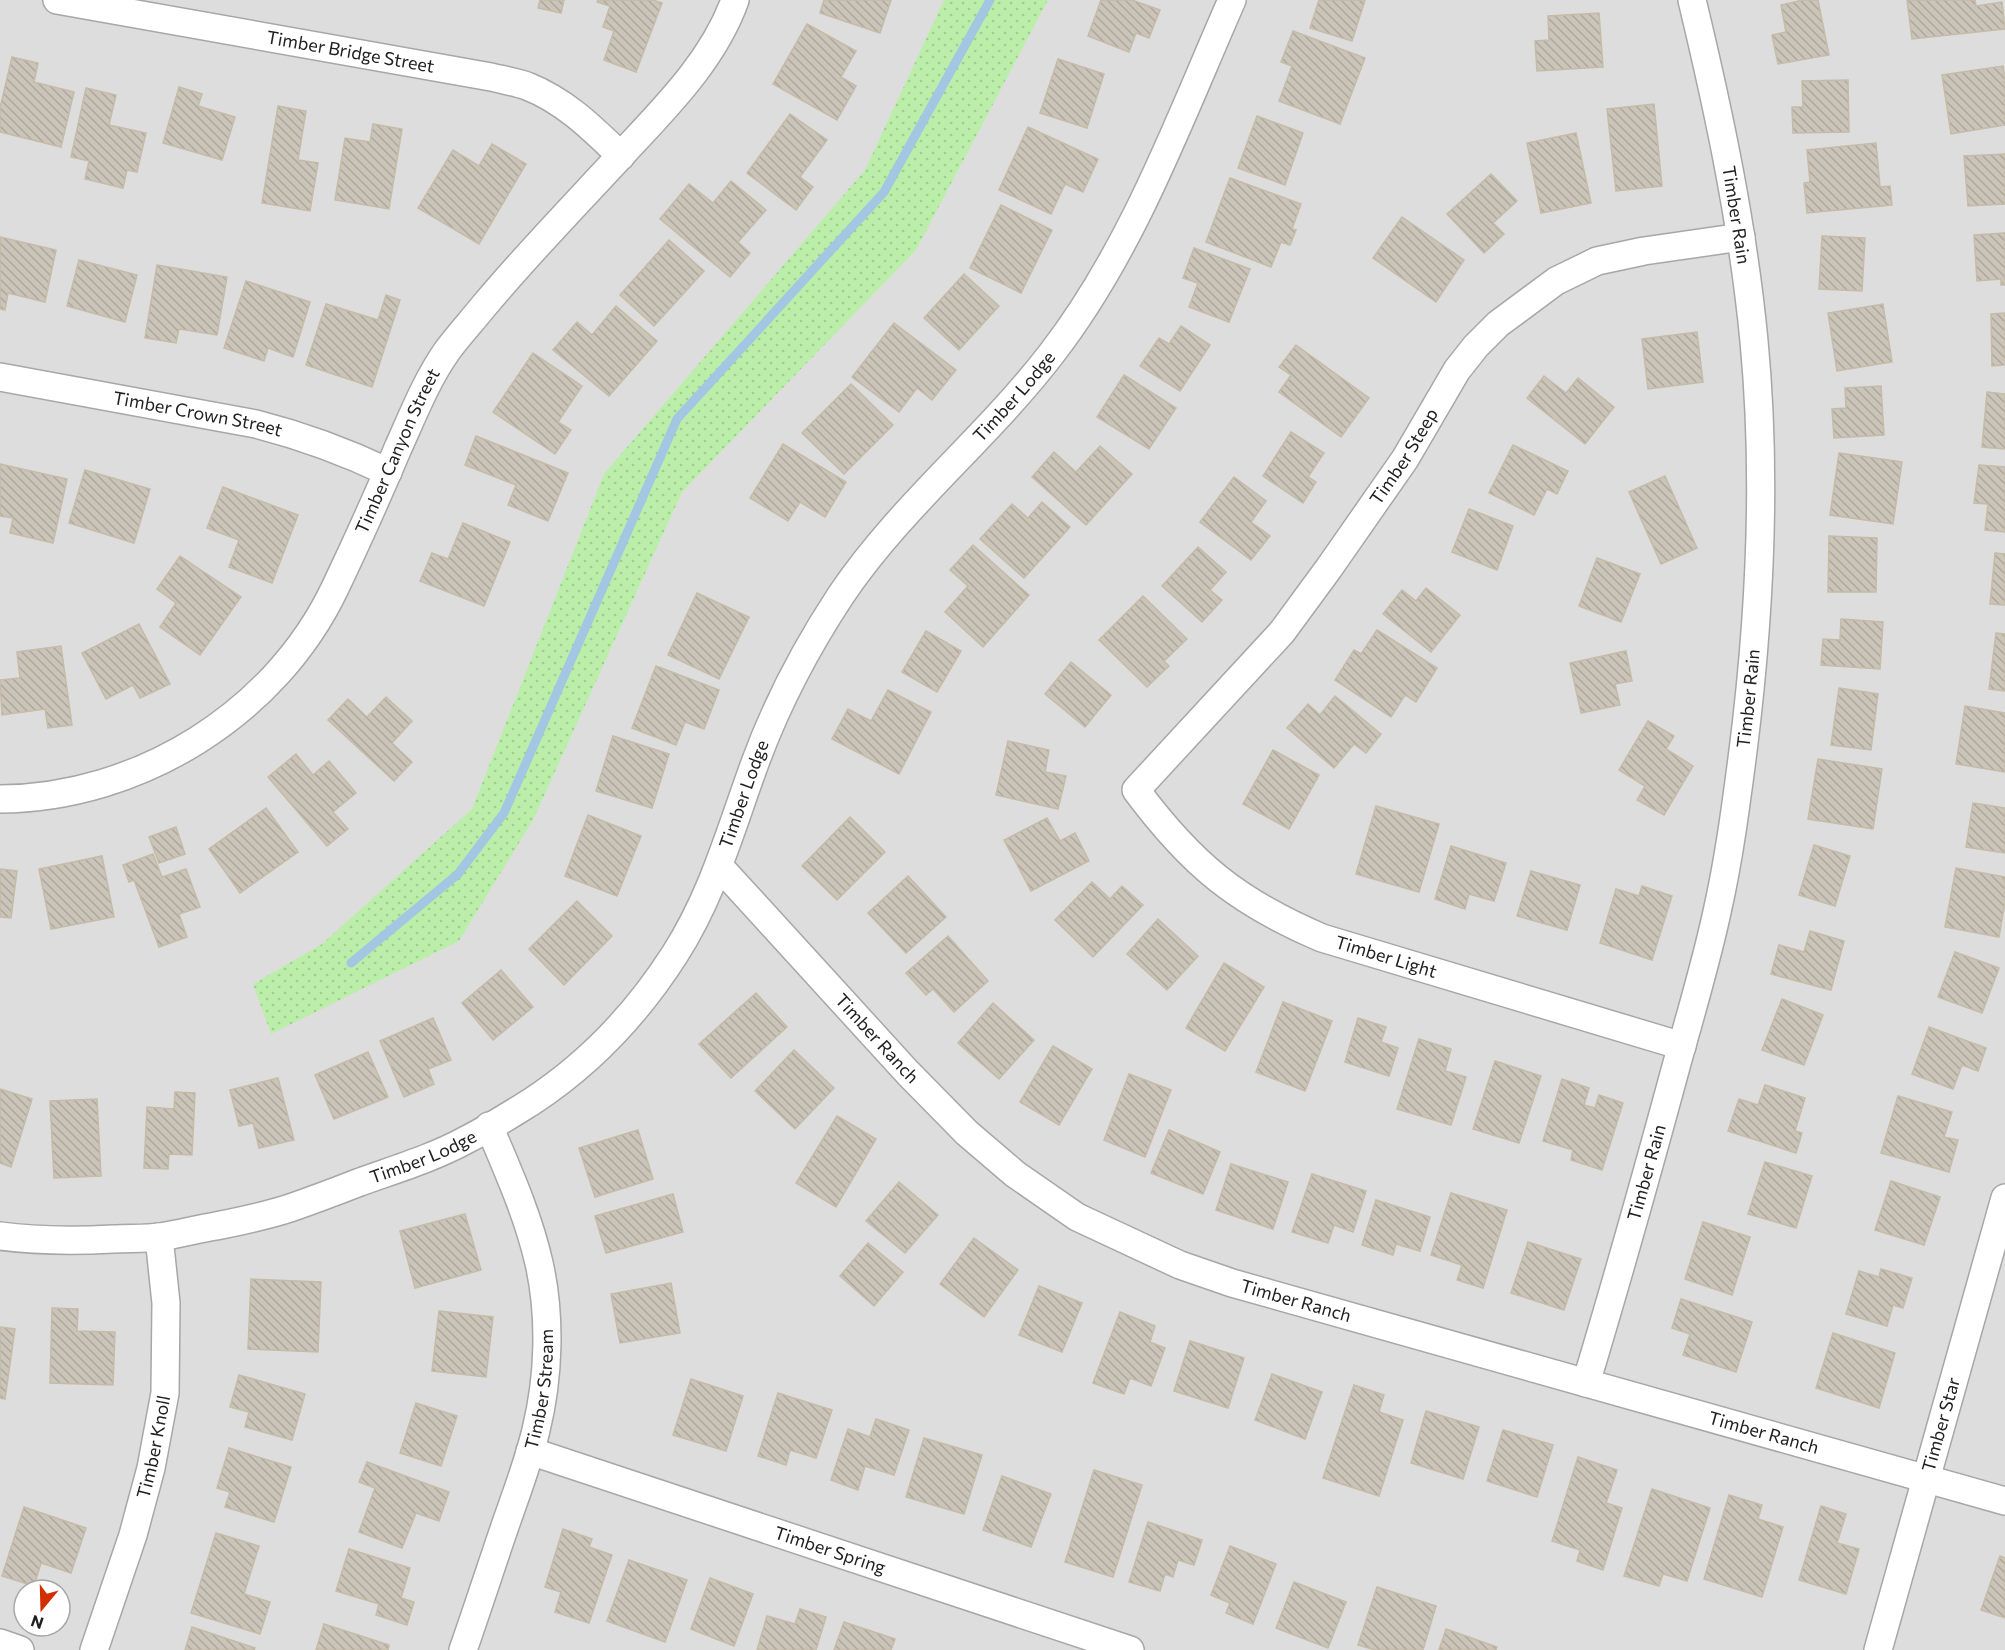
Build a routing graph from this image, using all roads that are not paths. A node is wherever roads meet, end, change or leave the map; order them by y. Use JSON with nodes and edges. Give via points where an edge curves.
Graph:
{"nodes":[{"id":1,"x":57,"y":0,"type":"edge"},
{"id":2,"x":735,"y":0,"type":"edge"},
{"id":3,"x":1232,"y":0,"type":"edge"},
{"id":4,"x":1692,"y":0,"type":"edge"},
{"id":5,"x":621,"y":156,"type":"junction"},
{"id":6,"x":1741,"y":237,"type":"junction"},
{"id":7,"x":0,"y":377,"type":"edge"},
{"id":8,"x":388,"y":472,"type":"junction"},
{"id":9,"x":1136,"y":790,"type":"joint"},
{"id":10,"x":0,"y":799,"type":"edge"},
{"id":11,"x":719,"y":866,"type":"junction"},
{"id":12,"x":1682,"y":1046,"type":"junction"},
{"id":13,"x":489,"y":1126,"type":"junction"},
{"id":14,"x":2005,"y":1198,"type":"edge"},
{"id":15,"x":0,"y":1236,"type":"edge"},
{"id":16,"x":159,"y":1237,"type":"junction"},
{"id":17,"x":1587,"y":1383,"type":"junction"},
{"id":18,"x":530,"y":1450,"type":"junction"},
{"id":19,"x":1926,"y":1479,"type":"junction"},
{"id":20,"x":2005,"y":1501,"type":"edge"},
{"id":21,"x":0,"y":1643,"type":"edge"},
{"id":22,"x":20,"y":1650,"type":"edge"},
{"id":23,"x":94,"y":1650,"type":"edge"},
{"id":24,"x":463,"y":1650,"type":"edge"},
{"id":25,"x":1130,"y":1650,"type":"edge"},
{"id":26,"x":1878,"y":1650,"type":"edge"}],
"edges":[{"from":1,"to":5,"type":"street","name":"Timber Bridge Street","via":[[526,86],[559,102]]},
{"from":2,"to":5,"type":"street","name":"Timber Canyon Street","via":[[694,72]]},
{"from":3,"to":11,"type":"street","name":"Timber Lodge","via":[[1137,215],[1099,286],[1053,353],[854,576],[815,634],[782,696]]},
{"from":4,"to":6,"type":"street","name":"Timber Rain","via":[[1717,102]]},
{"from":5,"to":8,"type":"street","name":"Timber Canyon Street","via":[[517,267],[447,351],[426,385]]},
{"from":6,"to":9,"type":"street","name":"Timber Steep","via":[[1597,261],[1556,281],[1498,324],[1457,370],[1405,459],[1282,632]]},
{"from":6,"to":12,"type":"street","name":"Timber Rain","via":[[1754,342],[1760,445],[1758,597],[1736,809],[1717,912]]},
{"from":7,"to":8,"type":"street","name":"Timber Crown Street","via":[[266,427],[339,449]]},
{"from":8,"to":10,"type":"street","name":"Timber Canyon Street","via":[[333,591],[312,627],[288,661],[229,719],[169,757],[131,774],[52,794]]},
{"from":9,"to":12,"type":"street","name":"Timber Light","via":[[1164,827],[1220,882],[1286,923],[1322,938]]},
{"from":11,"to":13,"type":"street","name":"Timber Lodge","via":[[702,907],[676,952],[619,1026],[533,1101]]},
{"from":11,"to":17,"type":"street","name":"Timber Ranch","via":[[967,1133],[1015,1174],[1077,1216],[1180,1265],[1232,1283]]},
{"from":12,"to":17,"type":"street","name":"Timber Rain"},
{"from":13,"to":16,"type":"street","name":"Timber Lodge","via":[[424,1158],[288,1209]]},
{"from":13,"to":18,"type":"street","name":"Timber Stream","via":[[529,1225],[545,1306],[543,1389]]},
{"from":14,"to":19,"type":"street","name":"Timber Star"},
{"from":15,"to":16,"type":"street","name":"Timber Lodge","via":[[80,1240]]},
{"from":16,"to":23,"type":"street","name":"Timber Knoll","via":[[166,1303],[165,1393],[133,1535]]},
{"from":17,"to":19,"type":"street","name":"Timber Ranch"},
{"from":18,"to":24,"type":"street","name":"Timber Stream"},
{"from":18,"to":25,"type":"street","name":"Timber Spring"},
{"from":19,"to":20,"type":"street","name":"Timber Ranch"},
{"from":19,"to":26,"type":"street","name":"Timber Star"},
{"from":21,"to":22,"type":"street"}]}
